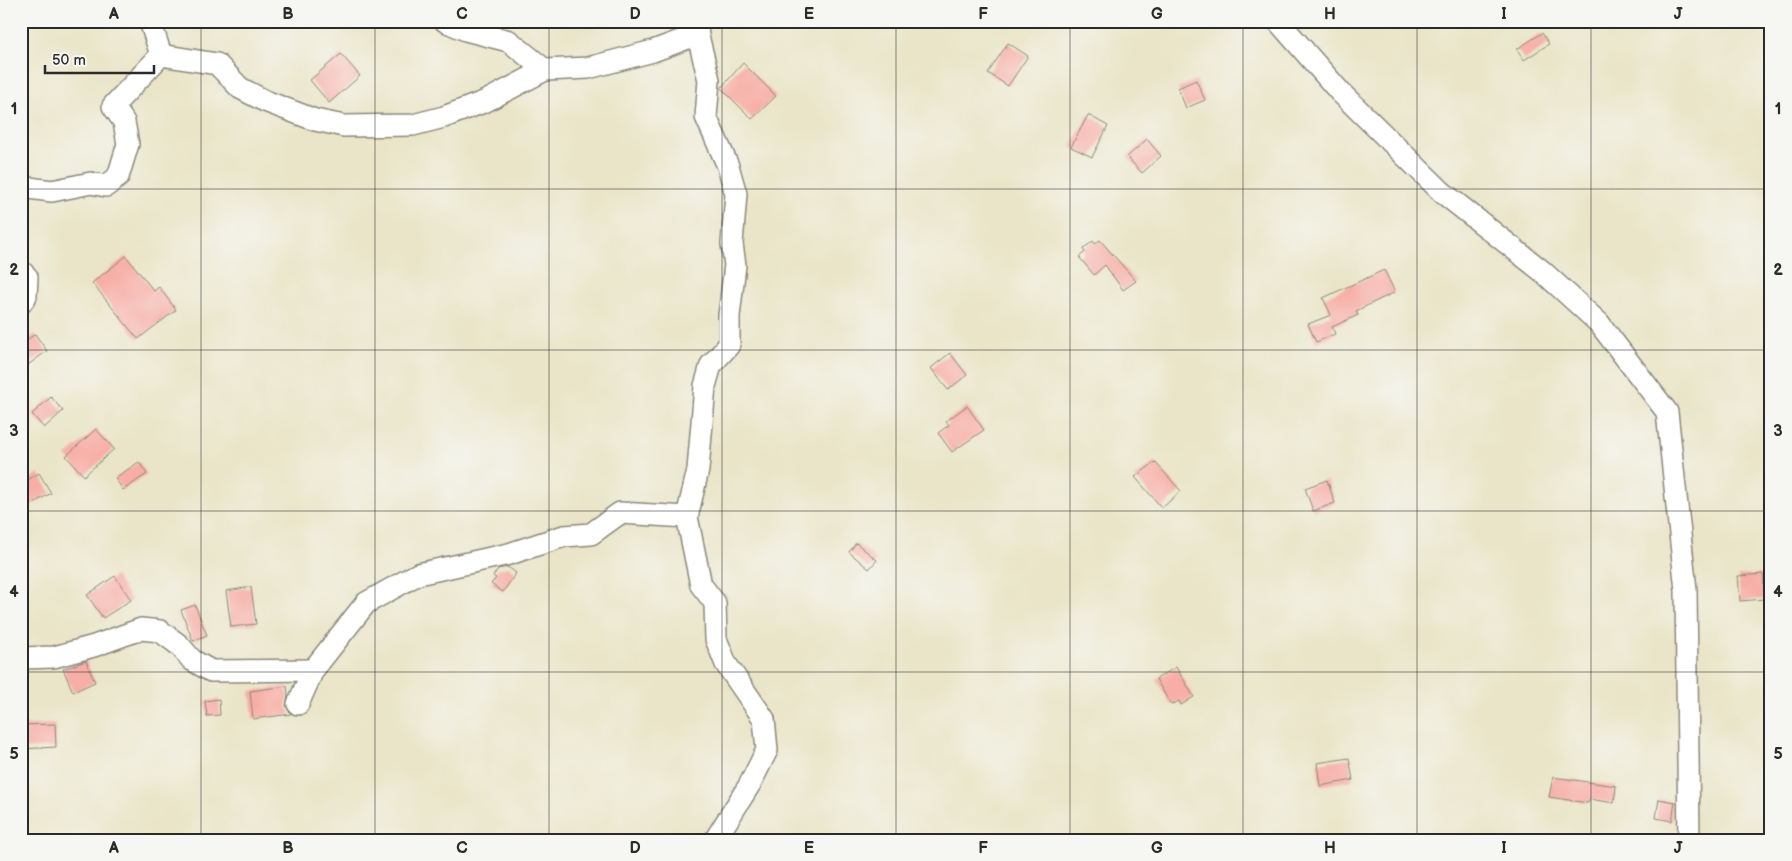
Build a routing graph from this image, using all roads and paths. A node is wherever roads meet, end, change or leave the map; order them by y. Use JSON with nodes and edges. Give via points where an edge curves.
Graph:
{"nodes":[{"id":1,"x":150,"y":21,"type":"edge"},
{"id":2,"x":445,"y":21,"type":"edge"},
{"id":3,"x":1278,"y":21,"type":"edge"},
{"id":4,"x":698,"y":26,"type":"edge"},
{"id":5,"x":161,"y":54,"type":"junction"},
{"id":6,"x":545,"y":70,"type":"junction"},
{"id":7,"x":21,"y":187,"type":"edge"},
{"id":8,"x":21,"y":271,"type":"edge"},
{"id":9,"x":21,"y":303,"type":"edge"},
{"id":10,"x":687,"y":517,"type":"junction"},
{"id":11,"x":21,"y":658,"type":"edge"},
{"id":12,"x":313,"y":670,"type":"junction"},
{"id":13,"x":298,"y":704,"type":"dead end"},
{"id":14,"x":715,"y":840,"type":"edge"},
{"id":15,"x":1689,"y":840,"type":"edge"}],
"edges":[{"from":1,"to":5,"type":"street"},
{"from":2,"to":6,"type":"street","via":[[509,41]]},
{"from":3,"to":15,"type":"street","via":[[1340,92],[1442,192],[1542,271],[1599,323],[1667,412],[1686,590]]},
{"from":4,"to":6,"type":"street","via":[[688,38],[652,51],[588,68]]},
{"from":4,"to":10,"type":"street","via":[[709,80],[706,117],[728,166],[736,194],[732,244],[735,265],[728,316],[729,345],[711,365],[705,386],[698,470]]},
{"from":5,"to":6,"type":"street","via":[[217,64],[240,88],[265,101],[315,120],[344,126],[413,125],[444,117],[486,101]]},
{"from":5,"to":7,"type":"street","via":[[113,106],[124,122],[128,144],[118,177],[106,186],[91,183],[52,191]]},
{"from":8,"to":9,"type":"street","via":[[27,277],[26,296]]},
{"from":10,"to":12,"type":"street","via":[[620,513],[591,534],[564,536],[509,554],[418,574],[366,603]]},
{"from":10,"to":14,"type":"street","via":[[700,585],[715,603],[716,639],[726,664],[764,719],[766,734],[767,750]]},
{"from":11,"to":12,"type":"street","via":[[54,657],[142,629],[160,631],[192,660],[211,671]]},
{"from":12,"to":13,"type":"street"}]}
